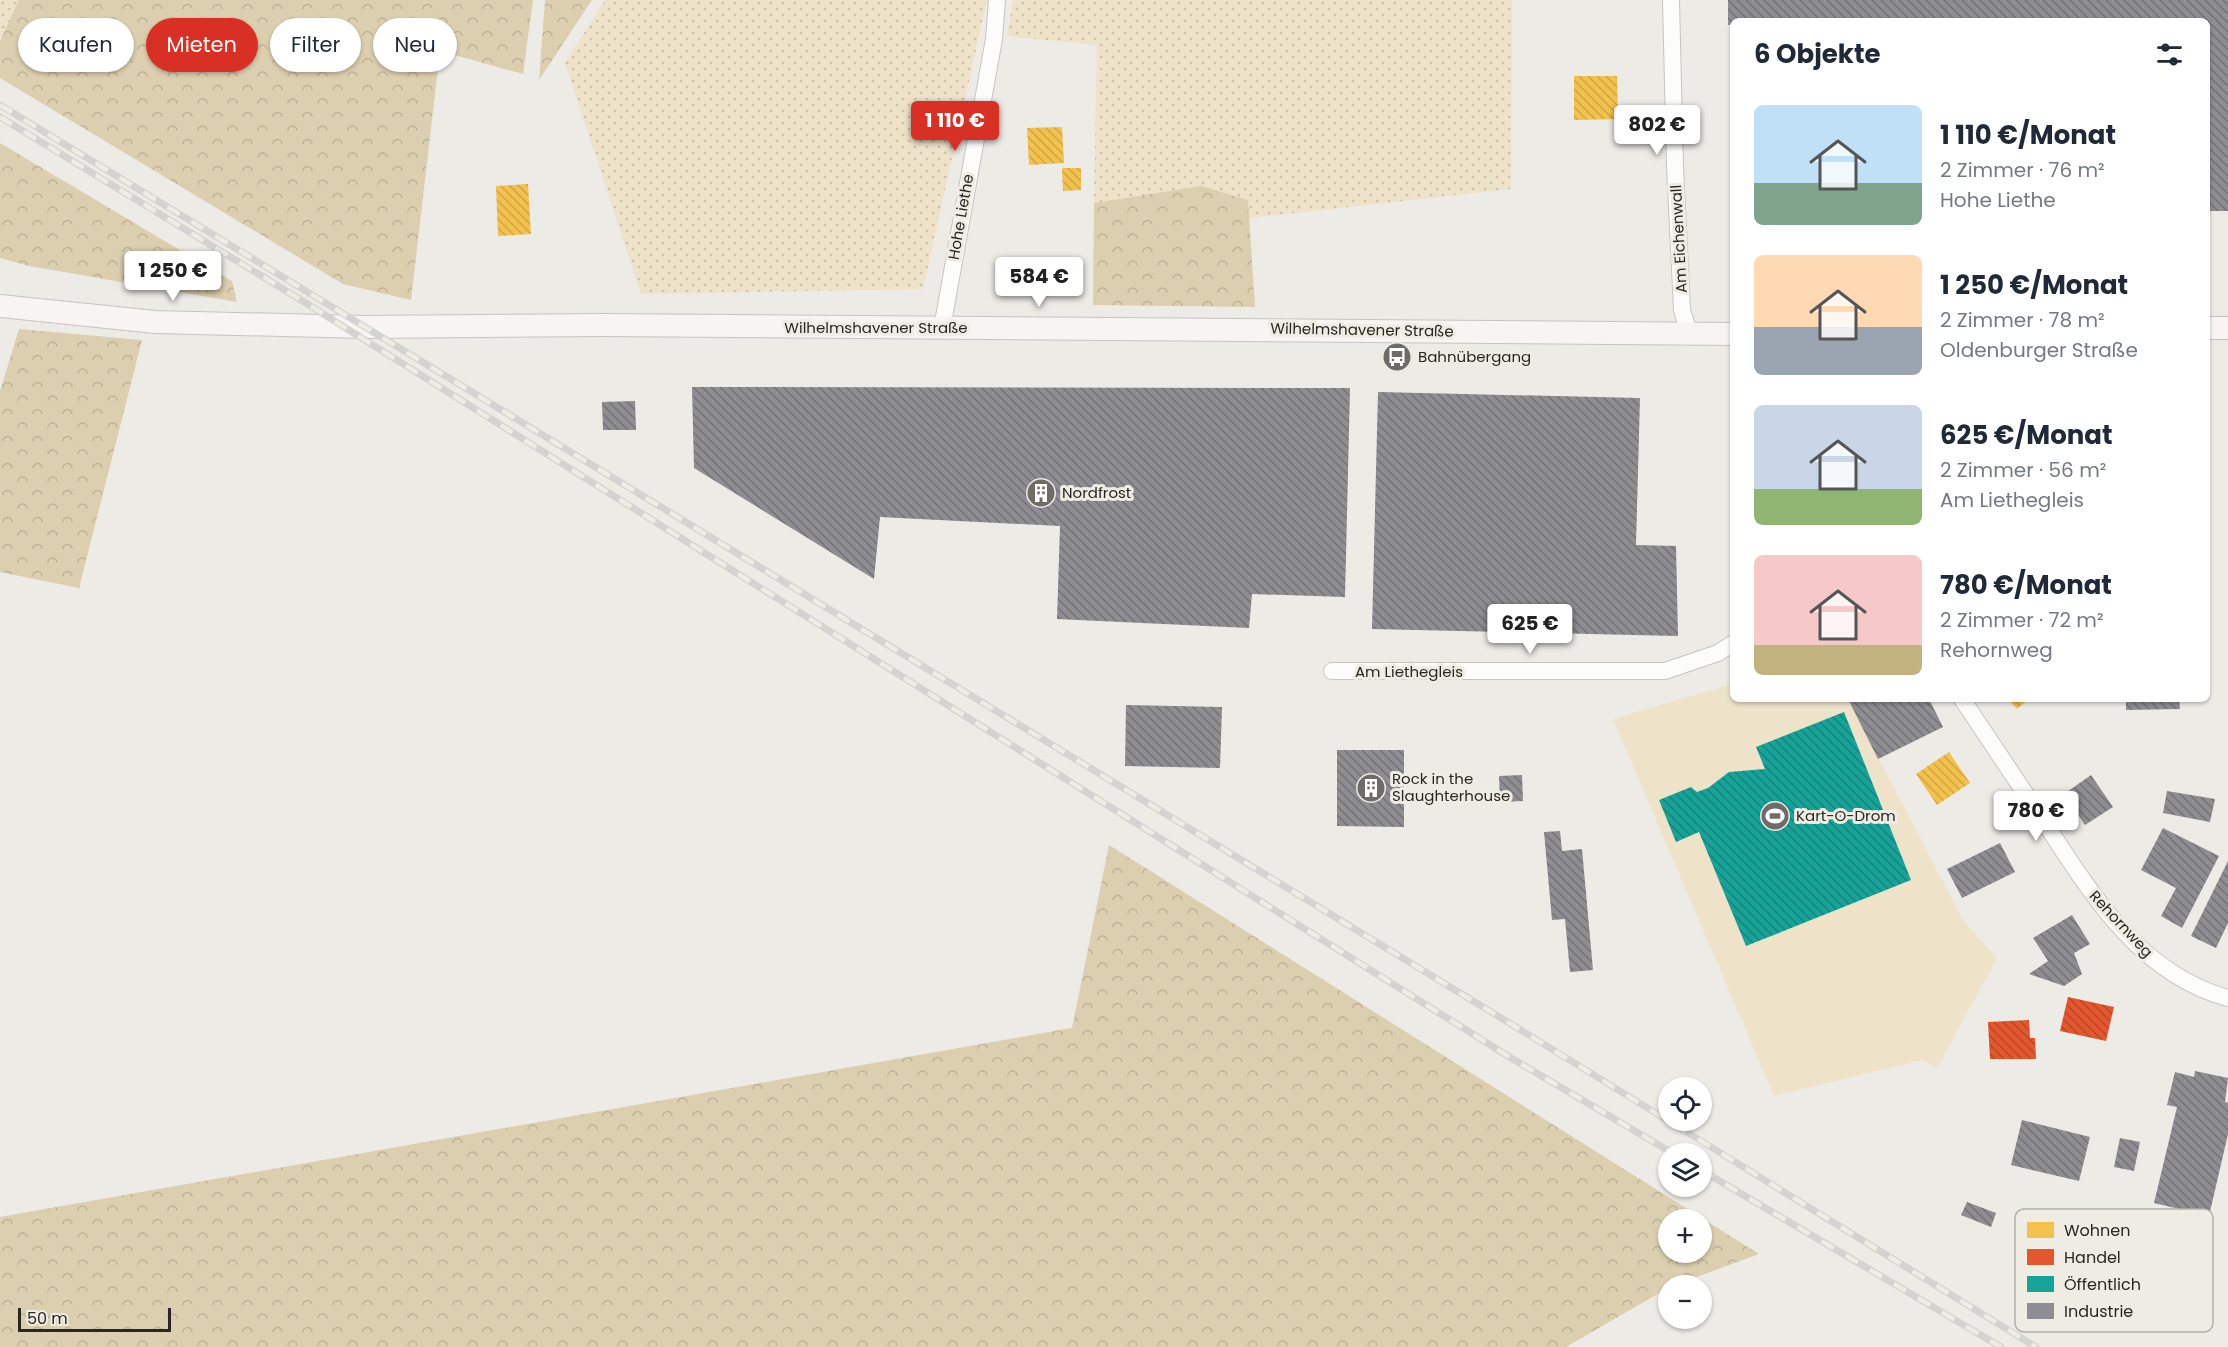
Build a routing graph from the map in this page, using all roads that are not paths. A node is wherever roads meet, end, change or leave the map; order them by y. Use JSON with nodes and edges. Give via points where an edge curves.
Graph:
{"nodes":[{"id":1,"x":997,"y":0,"type":"edge"},
{"id":2,"x":1671,"y":0,"type":"edge"},
{"id":3,"x":0,"y":306,"type":"edge"},
{"id":4,"x":942,"y":328,"type":"junction"},
{"id":5,"x":2210,"y":328,"type":"edge"},
{"id":6,"x":2228,"y":328,"type":"edge"},
{"id":7,"x":1689,"y":333,"type":"junction"},
{"id":8,"x":1730,"y":334,"type":"edge"},
{"id":9,"x":1730,"y":645,"type":"edge"},
{"id":10,"x":1332,"y":671,"type":"dead end"},
{"id":11,"x":1964,"y":702,"type":"edge"},
{"id":12,"x":2228,"y":998,"type":"edge"}],
"edges":[{"from":1,"to":4,"type":"street","name":"Hohe Liethe","via":[[994,39]]},
{"from":2,"to":7,"type":"street","name":"Am Eichenwall","via":[[1682,310]]},
{"from":3,"to":4,"type":"street","name":"Wilhelmshavener Straße","via":[[155,322],[344,327]]},
{"from":4,"to":7,"type":"street","name":"Wilhelmshavener Straße"},
{"from":5,"to":6,"type":"street"},
{"from":7,"to":8,"type":"street","name":"Wilhelmshavener Straße"},
{"from":9,"to":10,"type":"street","name":"Am Liethegleis","via":[[1665,671]]},
{"from":11,"to":12,"type":"street","name":"Rehornweg","via":[[2098,903],[2148,955],[2177,978],[2203,992]]}]}
